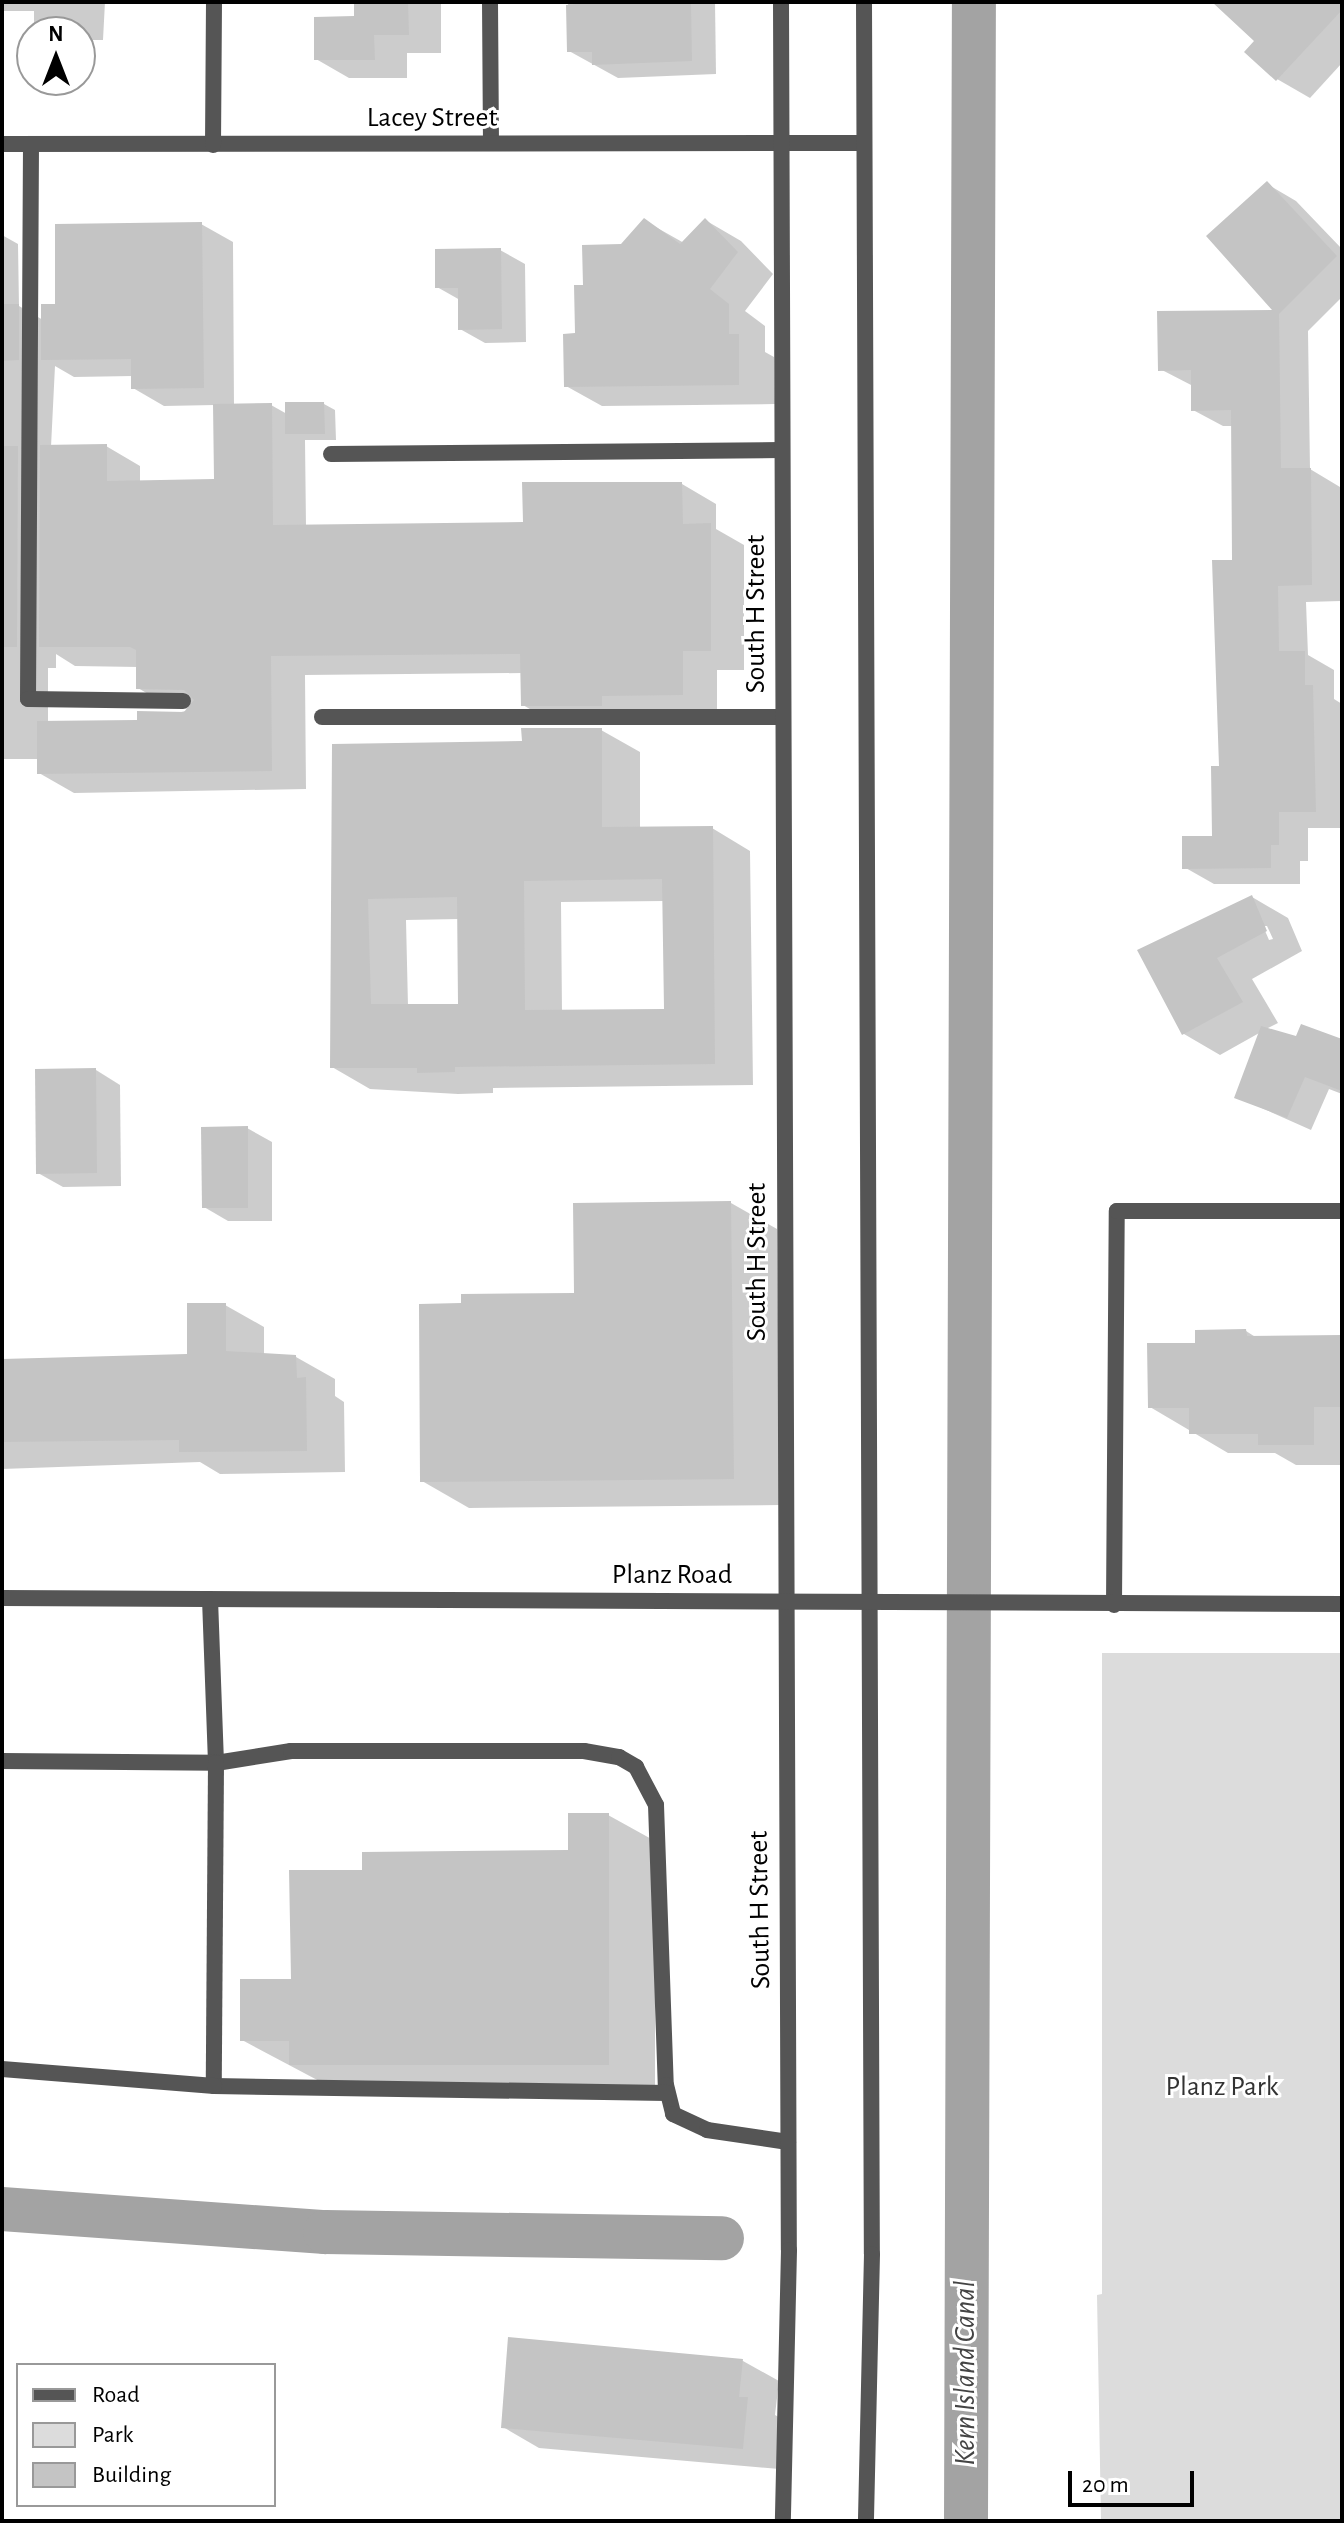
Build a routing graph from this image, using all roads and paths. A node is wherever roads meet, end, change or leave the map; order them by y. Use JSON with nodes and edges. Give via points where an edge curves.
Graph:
{"nodes":[{"id":1,"x":214,"y":2,"type":"edge"},
{"id":2,"x":490,"y":2,"type":"edge"},
{"id":3,"x":781,"y":2,"type":"edge"},
{"id":4,"x":864,"y":2,"type":"edge"},
{"id":5,"x":780,"y":142,"type":"junction"},
{"id":6,"x":491,"y":143,"type":"junction"},
{"id":7,"x":863,"y":143,"type":"junction"},
{"id":8,"x":2,"y":144,"type":"edge"},
{"id":9,"x":31,"y":144,"type":"junction"},
{"id":10,"x":213,"y":145,"type":"junction"},
{"id":11,"x":781,"y":450,"type":"junction"},
{"id":12,"x":331,"y":454,"type":"dead end"},
{"id":13,"x":183,"y":701,"type":"dead end"},
{"id":14,"x":322,"y":717,"type":"dead end"},
{"id":15,"x":782,"y":717,"type":"junction"},
{"id":16,"x":1342,"y":1211,"type":"edge"},
{"id":17,"x":2,"y":1598,"type":"edge"},
{"id":18,"x":210,"y":1599,"type":"junction"},
{"id":19,"x":783,"y":1602,"type":"junction"},
{"id":20,"x":869,"y":1602,"type":"junction"},
{"id":21,"x":1342,"y":1604,"type":"edge"},
{"id":22,"x":1114,"y":1605,"type":"junction"},
{"id":23,"x":2,"y":1761,"type":"edge"},
{"id":24,"x":216,"y":1763,"type":"junction"},
{"id":25,"x":2,"y":2069,"type":"edge"},
{"id":26,"x":214,"y":2086,"type":"junction"},
{"id":27,"x":667,"y":2093,"type":"junction"},
{"id":28,"x":788,"y":2142,"type":"junction"},
{"id":29,"x":783,"y":2521,"type":"edge"},
{"id":30,"x":866,"y":2521,"type":"edge"}],
"edges":[{"from":1,"to":10,"type":"street"},
{"from":2,"to":6,"type":"street"},
{"from":3,"to":5,"type":"street","name":"South H Street"},
{"from":4,"to":7,"type":"street"},
{"from":5,"to":6,"type":"street","name":"Lacey Street"},
{"from":5,"to":7,"type":"street","name":"Lacey Street"},
{"from":5,"to":11,"type":"street","name":"South H Street"},
{"from":6,"to":10,"type":"street","name":"Lacey Street"},
{"from":7,"to":20,"type":"street"},
{"from":8,"to":9,"type":"street","name":"Lacey Street"},
{"from":9,"to":10,"type":"street","name":"Lacey Street"},
{"from":9,"to":13,"type":"street","via":[[28,699]]},
{"from":11,"to":12,"type":"street"},
{"from":11,"to":15,"type":"street","name":"South H Street"},
{"from":14,"to":15,"type":"street"},
{"from":15,"to":19,"type":"street","name":"South H Street"},
{"from":16,"to":22,"type":"street","via":[[1117,1211]]},
{"from":17,"to":18,"type":"street","name":"Planz Road"},
{"from":18,"to":19,"type":"street","name":"Planz Road"},
{"from":18,"to":24,"type":"street"},
{"from":19,"to":20,"type":"street","name":"Planz Road"},
{"from":19,"to":28,"type":"street","name":"South H Street"},
{"from":20,"to":22,"type":"street","name":"Planz Road"},
{"from":20,"to":30,"type":"street","via":[[872,2254]]},
{"from":21,"to":22,"type":"street","name":"Planz Road"},
{"from":23,"to":24,"type":"street"},
{"from":24,"to":26,"type":"street"},
{"from":24,"to":27,"type":"street","via":[[291,1751],[584,1751],[619,1757],[636,1767],[656,1805]]},
{"from":25,"to":26,"type":"street"},
{"from":26,"to":27,"type":"street"},
{"from":27,"to":28,"type":"street","via":[[673,2114],[684,2122]]},
{"from":28,"to":29,"type":"street","name":"South H Street"}]}
